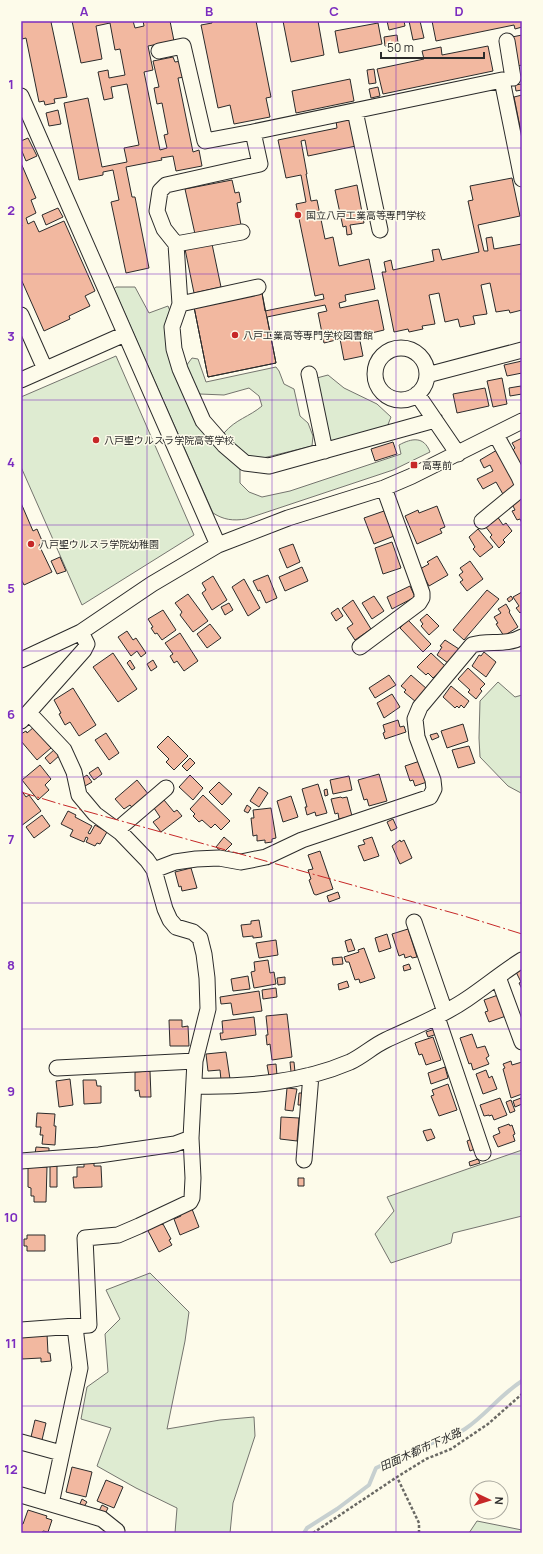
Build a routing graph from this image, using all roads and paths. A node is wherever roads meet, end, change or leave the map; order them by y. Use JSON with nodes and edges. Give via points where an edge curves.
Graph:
{"nodes":[{"id":1,"x":507,"y":41,"type":"dead end"},
{"id":2,"x":159,"y":51,"type":"dead end"},
{"id":3,"x":512,"y":78,"type":"edge"},
{"id":4,"x":21,"y":96,"type":"edge"},
{"id":5,"x":355,"y":111,"type":"junction"},
{"id":6,"x":253,"y":132,"type":"junction"},
{"id":7,"x":522,"y":179,"type":"edge"},
{"id":8,"x":380,"y":230,"type":"dead end"},
{"id":9,"x":242,"y":232,"type":"dead end"},
{"id":10,"x":176,"y":244,"type":"junction"},
{"id":11,"x":258,"y":287,"type":"dead end"},
{"id":12,"x":180,"y":304,"type":"junction"},
{"id":13,"x":21,"y":315,"type":"edge"},
{"id":14,"x":126,"y":334,"type":"junction"},
{"id":15,"x":21,"y":343,"type":"edge"},
{"id":16,"x":522,"y":350,"type":"edge"},
{"id":17,"x":42,"y":363,"type":"junction"},
{"id":18,"x":309,"y":374,"type":"dead end"},
{"id":19,"x":427,"y":375,"type":"junction"},
{"id":20,"x":21,"y":380,"type":"edge"},
{"id":21,"x":417,"y":394,"type":"junction"},
{"id":22,"x":435,"y":420,"type":"junction"},
{"id":23,"x":522,"y":421,"type":"edge"},
{"id":24,"x":496,"y":434,"type":"junction"},
{"id":25,"x":325,"y":451,"type":"junction"},
{"id":26,"x":458,"y":454,"type":"junction"},
{"id":27,"x":384,"y":488,"type":"junction"},
{"id":28,"x":482,"y":521,"type":"dead end"},
{"id":29,"x":218,"y":545,"type":"junction"},
{"id":30,"x":81,"y":632,"type":"junction"},
{"id":31,"x":522,"y":637,"type":"edge"},
{"id":32,"x":360,"y":647,"type":"dead end"},
{"id":33,"x":21,"y":660,"type":"edge"},
{"id":34,"x":25,"y":717,"type":"edge"},
{"id":35,"x":166,"y":788,"type":"dead end"},
{"id":36,"x":117,"y":830,"type":"junction"},
{"id":37,"x":154,"y":870,"type":"junction"},
{"id":38,"x":414,"y":922,"type":"dead end"},
{"id":39,"x":522,"y":960,"type":"edge"},
{"id":40,"x":498,"y":977,"type":"junction"},
{"id":41,"x":441,"y":1015,"type":"junction"},
{"id":42,"x":522,"y":1042,"type":"edge"},
{"id":43,"x":195,"y":1061,"type":"junction"},
{"id":44,"x":57,"y":1068,"type":"dead end"},
{"id":45,"x":311,"y":1075,"type":"junction"},
{"id":46,"x":195,"y":1086,"type":"junction"},
{"id":47,"x":192,"y":1138,"type":"junction"},
{"id":48,"x":483,"y":1153,"type":"dead end"},
{"id":49,"x":304,"y":1160,"type":"dead end"},
{"id":50,"x":21,"y":1161,"type":"edge"},
{"id":51,"x":75,"y":1327,"type":"junction"},
{"id":52,"x":21,"y":1330,"type":"edge"},
{"id":53,"x":522,"y":1394,"type":"edge"},
{"id":54,"x":21,"y":1442,"type":"edge"},
{"id":55,"x":61,"y":1453,"type":"junction"},
{"id":56,"x":397,"y":1477,"type":"junction"},
{"id":57,"x":21,"y":1495,"type":"edge"},
{"id":58,"x":51,"y":1504,"type":"junction"},
{"id":59,"x":117,"y":1531,"type":"dead end"},
{"id":60,"x":313,"y":1533,"type":"edge"},
{"id":61,"x":419,"y":1533,"type":"edge"}],
"edges":[{"from":1,"to":3,"type":"street"},
{"from":2,"to":6,"type":"street","via":[[183,46],[205,141]]},
{"from":3,"to":5,"type":"street"},
{"from":3,"to":7,"type":"street"},
{"from":4,"to":14,"type":"street"},
{"from":5,"to":6,"type":"street"},
{"from":5,"to":8,"type":"street"},
{"from":6,"to":10,"type":"street","via":[[260,164],[166,185],[160,191],[158,211],[164,229]]},
{"from":9,"to":10,"type":"street"},
{"from":10,"to":12,"type":"street"},
{"from":11,"to":12,"type":"street"},
{"from":12,"to":25,"type":"street","via":[[172,327],[174,349],[180,369],[203,421],[224,445],[245,463],[269,466]]},
{"from":13,"to":17,"type":"street"},
{"from":14,"to":17,"type":"street"},
{"from":14,"to":29,"type":"street"},
{"from":15,"to":17,"type":"street"},
{"from":16,"to":19,"type":"street"},
{"from":17,"to":20,"type":"street"},
{"from":18,"to":25,"type":"street"},
{"from":19,"to":21,"type":"street"},
{"from":19,"to":21,"type":"street","via":[[426,367],[419,355],[406,348],[385,353],[377,365],[376,380],[390,397],[404,399]]},
{"from":21,"to":22,"type":"street"},
{"from":22,"to":25,"type":"street"},
{"from":22,"to":26,"type":"street"},
{"from":23,"to":24,"type":"street"},
{"from":24,"to":26,"type":"street"},
{"from":24,"to":28,"type":"street","via":[[522,484],[521,489]]},
{"from":26,"to":27,"type":"street"},
{"from":27,"to":29,"type":"street","via":[[288,518]]},
{"from":27,"to":32,"type":"street","via":[[422,598],[419,603]]},
{"from":29,"to":30,"type":"street","via":[[152,584]]},
{"from":30,"to":33,"type":"street"},
{"from":30,"to":34,"type":"street","via":[[87,644],[84,650]]},
{"from":31,"to":37,"type":"street","via":[[514,641],[481,642],[472,645],[420,707],[415,719],[417,737],[433,780],[434,789],[430,797],[302,840],[266,857],[241,862],[219,858],[196,859],[175,862]]},
{"from":34,"to":36,"type":"street","via":[[64,750],[74,772],[79,795],[95,814]]},
{"from":35,"to":36,"type":"street"},
{"from":36,"to":37,"type":"street"},
{"from":37,"to":43,"type":"street","via":[[170,920],[176,927],[193,932],[200,938],[204,954],[208,1010]]},
{"from":38,"to":41,"type":"street"},
{"from":39,"to":40,"type":"street"},
{"from":40,"to":41,"type":"street"},
{"from":40,"to":42,"type":"street"},
{"from":41,"to":45,"type":"street","via":[[384,1041],[351,1061]]},
{"from":41,"to":48,"type":"street"},
{"from":43,"to":44,"type":"street"},
{"from":43,"to":46,"type":"street"},
{"from":45,"to":46,"type":"street","via":[[263,1084]]},
{"from":45,"to":49,"type":"street"},
{"from":46,"to":47,"type":"street"},
{"from":47,"to":50,"type":"street","via":[[175,1144],[99,1155]]},
{"from":47,"to":51,"type":"street","via":[[194,1178],[190,1202],[118,1235],[85,1238],[89,1325]]},
{"from":51,"to":52,"type":"street"},
{"from":51,"to":55,"type":"street","via":[[80,1368]]},
{"from":53,"to":56,"type":"path","via":[[488,1424],[451,1449],[426,1459]]},
{"from":54,"to":55,"type":"street"},
{"from":55,"to":58,"type":"street"},
{"from":56,"to":60,"type":"path"},
{"from":56,"to":61,"type":"path","via":[[419,1523]]},
{"from":57,"to":58,"type":"street"},
{"from":58,"to":59,"type":"street","via":[[102,1520]]}]}
